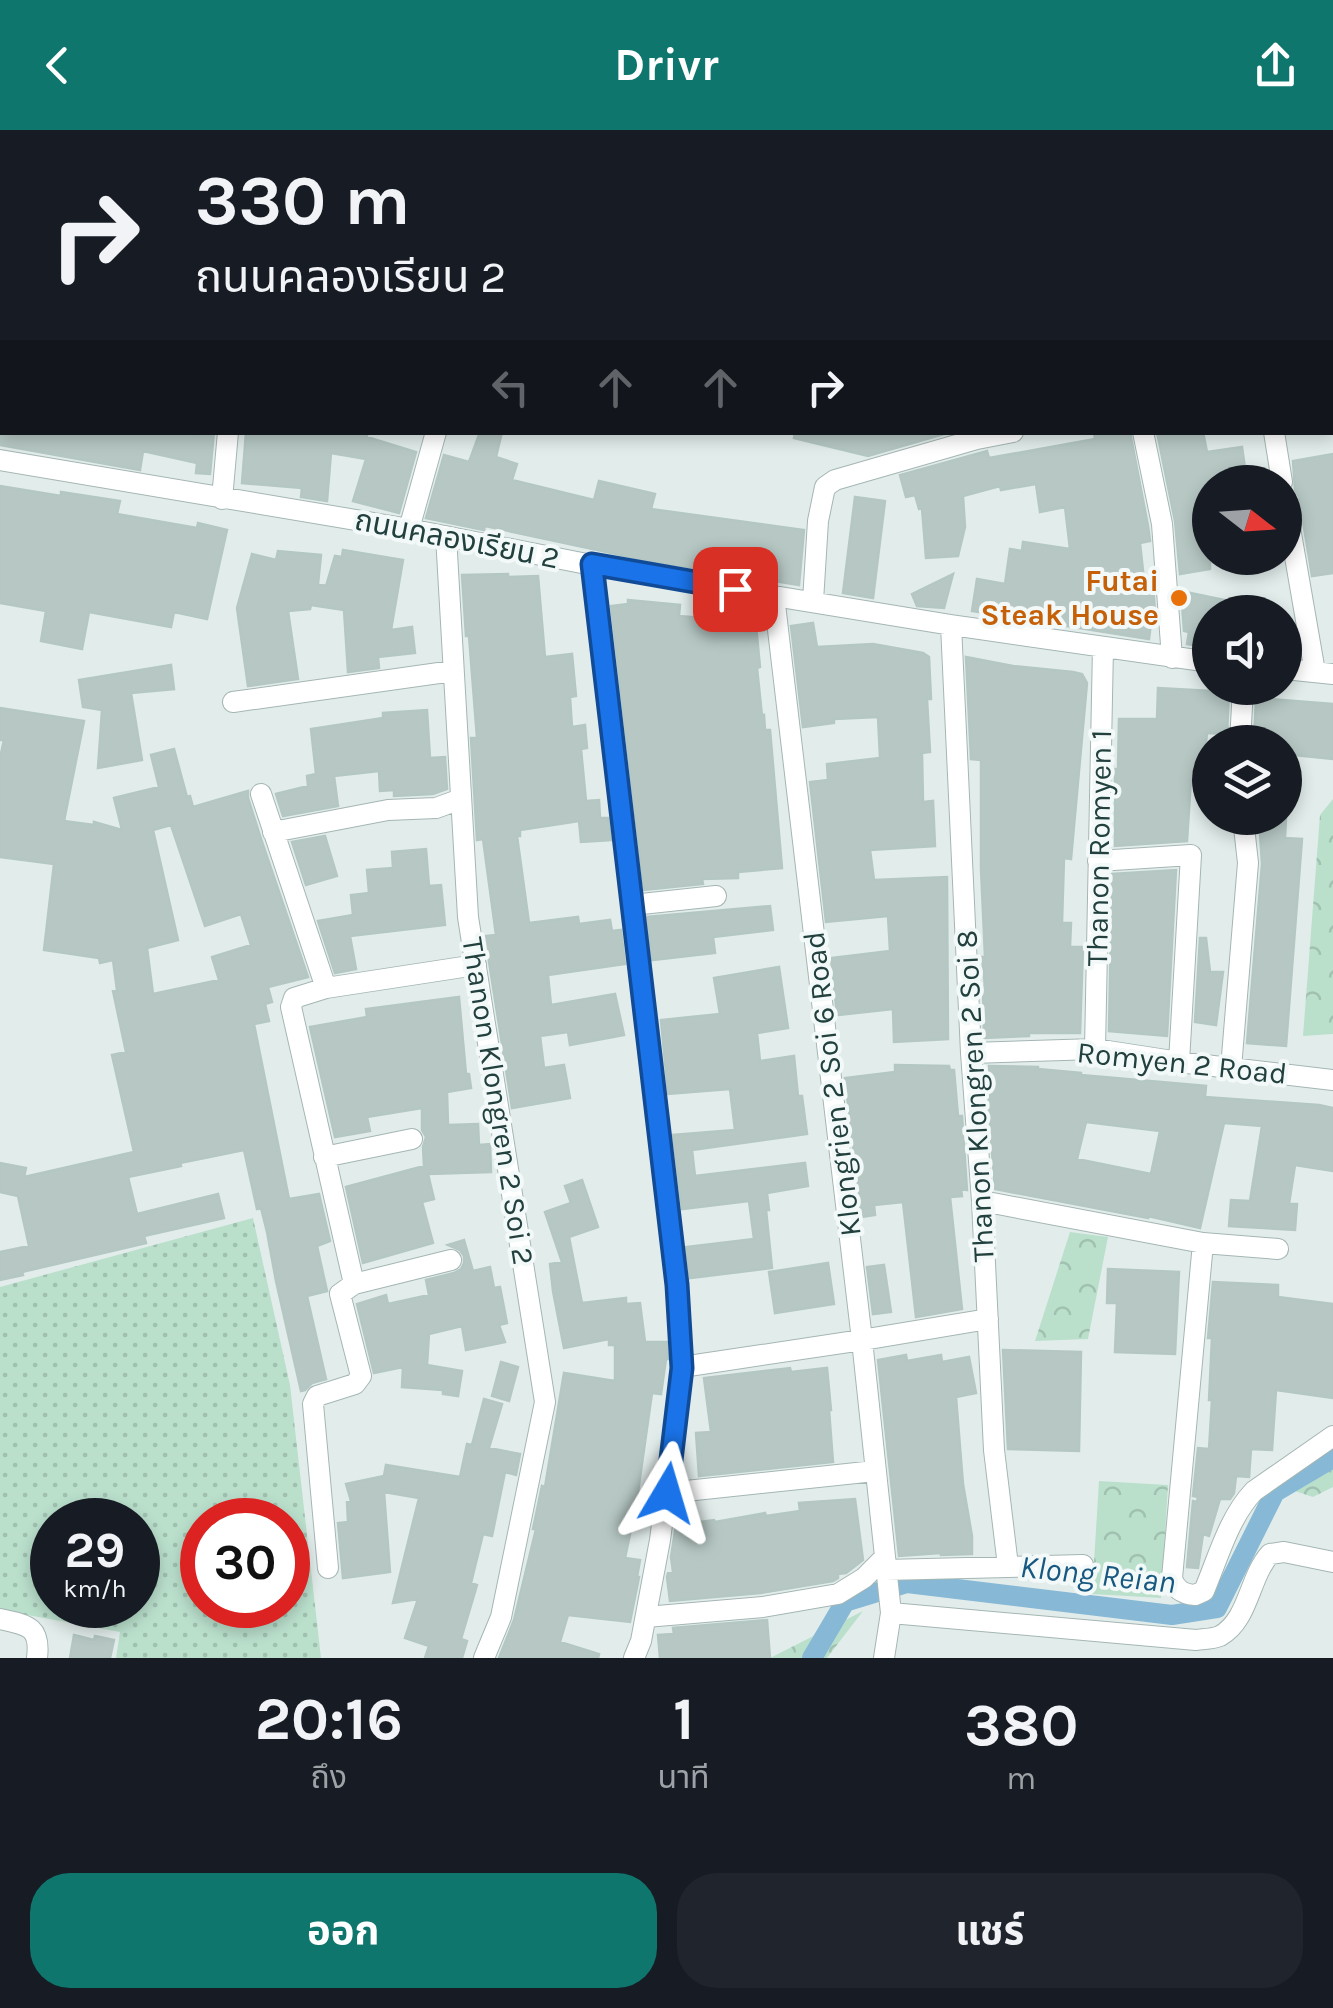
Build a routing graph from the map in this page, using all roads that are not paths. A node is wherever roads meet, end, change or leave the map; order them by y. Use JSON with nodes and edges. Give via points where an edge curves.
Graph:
{"nodes":[{"id":1,"x":228,"y":435,"type":"edge"},
{"id":2,"x":435,"y":435,"type":"edge"},
{"id":3,"x":996,"y":435,"type":"edge"},
{"id":4,"x":1144,"y":435,"type":"edge"},
{"id":5,"x":1274,"y":435,"type":"edge"},
{"id":6,"x":0,"y":460,"type":"edge"},
{"id":7,"x":1279,"y":465,"type":"edge"},
{"id":8,"x":222,"y":499,"type":"junction"},
{"id":9,"x":409,"y":528,"type":"junction"},
{"id":10,"x":446,"y":536,"type":"junction"},
{"id":11,"x":592,"y":564,"type":"junction"},
{"id":12,"x":1302,"y":575,"type":"edge"},
{"id":13,"x":774,"y":596,"type":"junction"},
{"id":14,"x":812,"y":601,"type":"junction"},
{"id":15,"x":951,"y":624,"type":"junction"},
{"id":16,"x":1103,"y":647,"type":"junction"},
{"id":17,"x":1172,"y":658,"type":"junction"},
{"id":18,"x":1192,"y":660,"type":"edge"},
{"id":19,"x":453,"y":671,"type":"junction"},
{"id":20,"x":1324,"y":673,"type":"edge"},
{"id":21,"x":232,"y":702,"type":"dead end"},
{"id":22,"x":261,"y":794,"type":"dead end"},
{"id":23,"x":461,"y":799,"type":"junction"},
{"id":24,"x":273,"y":832,"type":"junction"},
{"id":25,"x":1245,"y":835,"type":"edge"},
{"id":26,"x":1098,"y":861,"type":"junction"},
{"id":27,"x":716,"y":896,"type":"dead end"},
{"id":28,"x":632,"y":904,"type":"junction"},
{"id":29,"x":476,"y":965,"type":"junction"},
{"id":30,"x":326,"y":988,"type":"junction"},
{"id":31,"x":1095,"y":1049,"type":"junction"},
{"id":32,"x":971,"y":1052,"type":"junction"},
{"id":33,"x":1180,"y":1062,"type":"junction"},
{"id":34,"x":1231,"y":1068,"type":"junction"},
{"id":35,"x":1333,"y":1080,"type":"edge"},
{"id":36,"x":412,"y":1140,"type":"dead end"},
{"id":37,"x":324,"y":1156,"type":"junction"},
{"id":38,"x":982,"y":1201,"type":"junction"},
{"id":39,"x":1203,"y":1244,"type":"junction"},
{"id":40,"x":1278,"y":1249,"type":"dead end"},
{"id":41,"x":451,"y":1260,"type":"dead end"},
{"id":42,"x":354,"y":1284,"type":"junction"},
{"id":43,"x":988,"y":1318,"type":"junction"},
{"id":44,"x":862,"y":1340,"type":"junction"},
{"id":45,"x":682,"y":1368,"type":"junction"},
{"id":46,"x":1333,"y":1436,"type":"edge"},
{"id":47,"x":875,"y":1471,"type":"junction"},
{"id":48,"x":667,"y":1493,"type":"junction"},
{"id":49,"x":1333,"y":1562,"type":"edge"},
{"id":50,"x":1083,"y":1564,"type":"dead end"},
{"id":51,"x":1008,"y":1566,"type":"junction"},
{"id":52,"x":884,"y":1567,"type":"junction"},
{"id":53,"x":328,"y":1568,"type":"dead end"},
{"id":54,"x":890,"y":1611,"type":"junction"},
{"id":55,"x":646,"y":1618,"type":"junction"},
{"id":56,"x":0,"y":1619,"type":"edge"},
{"id":57,"x":37,"y":1658,"type":"edge"},
{"id":58,"x":484,"y":1658,"type":"edge"},
{"id":59,"x":634,"y":1658,"type":"edge"},
{"id":60,"x":884,"y":1658,"type":"edge"}],
"edges":[{"from":1,"to":8,"type":"street"},
{"from":2,"to":9,"type":"street"},
{"from":3,"to":14,"type":"street","via":[[825,487]]},
{"from":4,"to":17,"type":"street","via":[[1162,524]]},
{"from":5,"to":7,"type":"street"},
{"from":6,"to":8,"type":"street","name":"ถนนคลองเรียน 2"},
{"from":8,"to":9,"type":"street","name":"ถนนคลองเรียน 2"},
{"from":9,"to":10,"type":"street","name":"ถนนคลองเรียน 2"},
{"from":10,"to":11,"type":"street","name":"ถนนคลองเรียน 2"},
{"from":10,"to":19,"type":"street","name":"Thanon Klongren 2 Soi 2"},
{"from":11,"to":13,"type":"street","name":"ถนนคลองเรียน 2"},
{"from":11,"to":28,"type":"street"},
{"from":12,"to":20,"type":"street"},
{"from":13,"to":14,"type":"street","name":"ถนนคลองเรียน 2"},
{"from":13,"to":44,"type":"street","name":"Klongrien 2 Soi 6 Road"},
{"from":14,"to":15,"type":"street","name":"ถนนคลองเรียน 2"},
{"from":15,"to":16,"type":"street","name":"ถนนคลองเรียน 2"},
{"from":15,"to":32,"type":"street","name":"Thanon Klongren 2 Soi 8"},
{"from":16,"to":17,"type":"street","name":"ถนนคลองเรียน 2"},
{"from":16,"to":26,"type":"street","name":"Thanon Romyen 1"},
{"from":17,"to":18,"type":"street","name":"ถนนคลองเรียน 2"},
{"from":19,"to":21,"type":"street"},
{"from":19,"to":23,"type":"street","name":"Thanon Klongren 2 Soi 2"},
{"from":22,"to":24,"type":"street"},
{"from":23,"to":24,"type":"street"},
{"from":23,"to":29,"type":"street","name":"Thanon Klongren 2 Soi 2"},
{"from":24,"to":30,"type":"street"},
{"from":25,"to":34,"type":"street"},
{"from":26,"to":31,"type":"street","name":"Thanon Romyen 1"},
{"from":26,"to":33,"type":"street","via":[[1191,855]]},
{"from":27,"to":28,"type":"street"},
{"from":28,"to":45,"type":"street"},
{"from":29,"to":30,"type":"street"},
{"from":29,"to":58,"type":"street","name":"Thanon Klongren 2 Soi 2","via":[[545,1402],[501,1617]]},
{"from":30,"to":37,"type":"street","via":[[294,998],[290,1008]]},
{"from":31,"to":32,"type":"street","name":"Romyen 2 Road"},
{"from":31,"to":33,"type":"street","name":"Romyen 2 Road"},
{"from":32,"to":38,"type":"street","name":"Thanon Klongren 2 Soi 8"},
{"from":33,"to":34,"type":"street","name":"Romyen 2 Road"},
{"from":34,"to":35,"type":"street","name":"Romyen 2 Road"},
{"from":36,"to":37,"type":"street"},
{"from":37,"to":42,"type":"street"},
{"from":38,"to":39,"type":"street"},
{"from":38,"to":43,"type":"street","name":"Thanon Klongren 2 Soi 8"},
{"from":39,"to":40,"type":"street"},
{"from":39,"to":46,"type":"street","via":[[1176,1588],[1202,1592],[1244,1501]]},
{"from":41,"to":42,"type":"street"},
{"from":42,"to":53,"type":"street","via":[[340,1294],[361,1379],[317,1396],[312,1406]]},
{"from":43,"to":44,"type":"street"},
{"from":43,"to":51,"type":"street","name":"Thanon Klongren 2 Soi 8"},
{"from":44,"to":45,"type":"street"},
{"from":44,"to":47,"type":"street","name":"Klongrien 2 Soi 6 Road"},
{"from":45,"to":48,"type":"street"},
{"from":47,"to":48,"type":"street"},
{"from":47,"to":52,"type":"street","name":"Klongrien 2 Soi 6 Road"},
{"from":48,"to":55,"type":"street"},
{"from":49,"to":54,"type":"street","via":[[1270,1554],[1232,1626],[1196,1640]]},
{"from":50,"to":51,"type":"street"},
{"from":51,"to":52,"type":"street"},
{"from":52,"to":54,"type":"street","name":"Klongrien 2 Soi 6 Road"},
{"from":52,"to":55,"type":"street","via":[[838,1594]]},
{"from":54,"to":60,"type":"street","name":"Klongrien 2 Soi 6 Road"},
{"from":55,"to":59,"type":"street"},
{"from":56,"to":57,"type":"street","via":[[34,1632]]}]}
